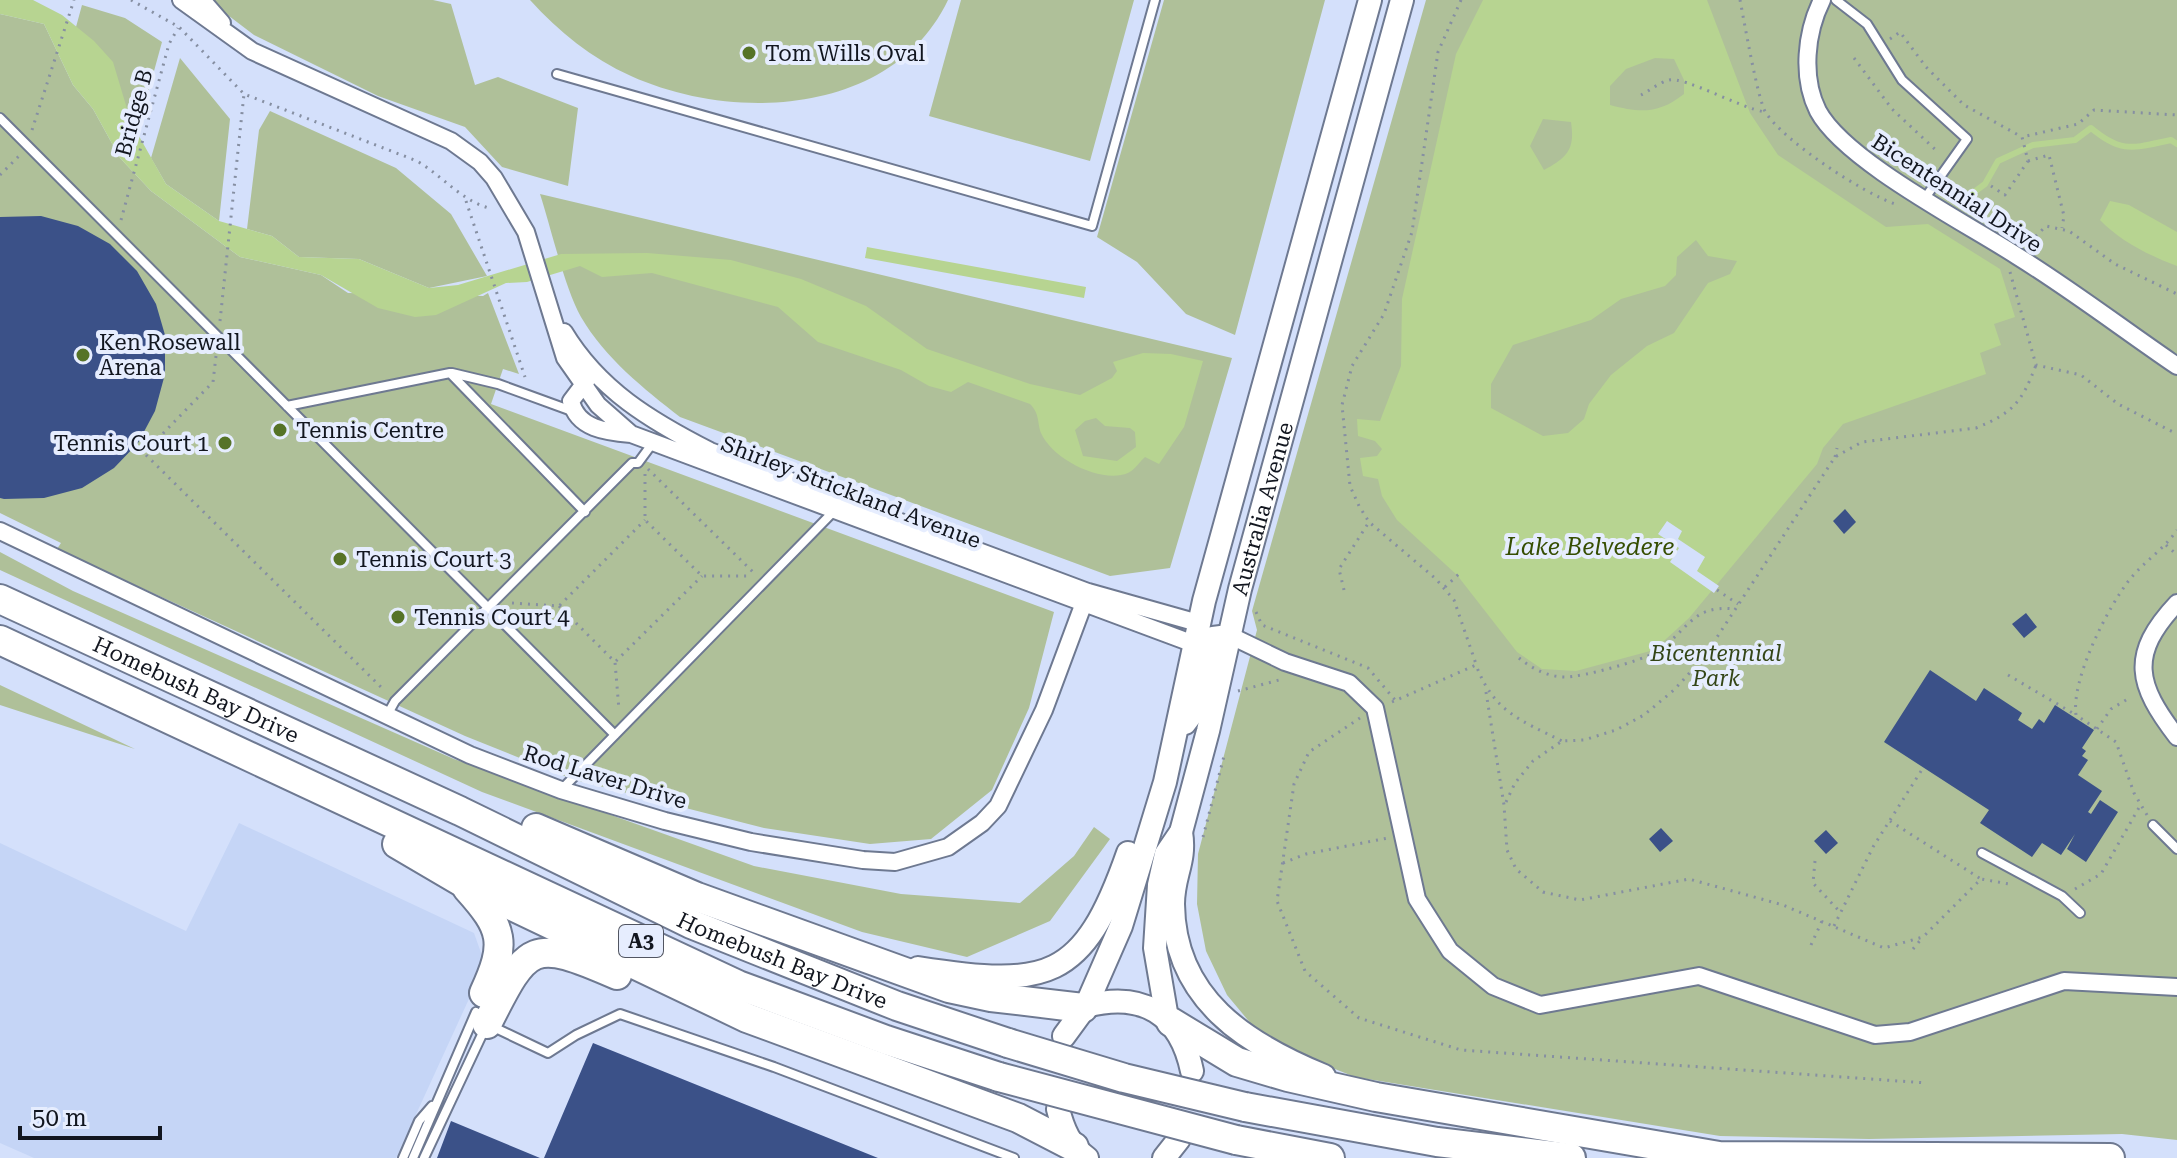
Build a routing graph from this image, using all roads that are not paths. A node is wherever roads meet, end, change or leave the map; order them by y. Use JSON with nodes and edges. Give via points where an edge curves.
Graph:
{"nodes":[{"id":1,"x":181,"y":0,"type":"edge"},
{"id":2,"x":202,"y":0,"type":"edge"},
{"id":3,"x":1155,"y":0,"type":"edge"},
{"id":4,"x":1370,"y":0,"type":"edge"},
{"id":5,"x":1402,"y":0,"type":"edge"},
{"id":6,"x":1822,"y":0,"type":"edge"},
{"id":7,"x":1836,"y":0,"type":"edge"},
{"id":8,"x":252,"y":51,"type":"junction"},
{"id":9,"x":557,"y":74,"type":"dead end"},
{"id":10,"x":0,"y":118,"type":"edge"},
{"id":11,"x":1925,"y":198,"type":"junction"},
{"id":12,"x":2177,"y":366,"type":"edge"},
{"id":13,"x":450,"y":373,"type":"junction"},
{"id":14,"x":587,"y":380,"type":"junction"},
{"id":15,"x":287,"y":406,"type":"junction"},
{"id":16,"x":573,"y":412,"type":"junction"},
{"id":17,"x":631,"y":434,"type":"junction"},
{"id":18,"x":652,"y":444,"type":"junction"},
{"id":19,"x":834,"y":511,"type":"junction"},
{"id":20,"x":585,"y":512,"type":"junction"},
{"id":21,"x":0,"y":531,"type":"edge"},
{"id":22,"x":1086,"y":598,"type":"junction"},
{"id":23,"x":0,"y":599,"type":"edge"},
{"id":24,"x":2177,"y":603,"type":"edge"},
{"id":25,"x":491,"y":605,"type":"junction"},
{"id":26,"x":1196,"y":633,"type":"junction"},
{"id":27,"x":1229,"y":635,"type":"junction"},
{"id":28,"x":0,"y":640,"type":"edge"},
{"id":29,"x":0,"y":659,"type":"edge"},
{"id":30,"x":385,"y":717,"type":"junction"},
{"id":31,"x":618,"y":732,"type":"junction"},
{"id":32,"x":2177,"y":737,"type":"edge"},
{"id":33,"x":210,"y":740,"type":"junction"},
{"id":34,"x":1171,"y":745,"type":"junction"},
{"id":35,"x":293,"y":779,"type":"junction"},
{"id":36,"x":561,"y":790,"type":"junction"},
{"id":37,"x":460,"y":811,"type":"junction"},
{"id":38,"x":2153,"y":825,"type":"road end"},
{"id":39,"x":1192,"y":835,"type":"junction"},
{"id":40,"x":2177,"y":849,"type":"edge"},
{"id":41,"x":1982,"y":853,"type":"dead end"},
{"id":42,"x":460,"y":881,"type":"junction"},
{"id":43,"x":2080,"y":913,"type":"dead end"},
{"id":44,"x":867,"y":959,"type":"junction"},
{"id":45,"x":2177,"y":987,"type":"edge"},
{"id":46,"x":1085,"y":1007,"type":"junction"},
{"id":47,"x":481,"y":1018,"type":"junction"},
{"id":48,"x":747,"y":1018,"type":"junction"},
{"id":49,"x":1169,"y":1020,"type":"junction"},
{"id":50,"x":1064,"y":1036,"type":"dead end"},
{"id":51,"x":1192,"y":1071,"type":"dead end"},
{"id":52,"x":1376,"y":1097,"type":"junction"},
{"id":53,"x":432,"y":1106,"type":"junction"},
{"id":54,"x":1058,"y":1109,"type":"dead end"},
{"id":55,"x":1179,"y":1139,"type":"dead end"},
{"id":56,"x":1080,"y":1154,"type":"edge"},
{"id":57,"x":403,"y":1158,"type":"edge"},
{"id":58,"x":413,"y":1158,"type":"edge"},
{"id":59,"x":424,"y":1158,"type":"edge"},
{"id":60,"x":1014,"y":1158,"type":"edge"},
{"id":61,"x":1164,"y":1158,"type":"edge"},
{"id":62,"x":1330,"y":1158,"type":"edge"},
{"id":63,"x":1571,"y":1158,"type":"edge"},
{"id":64,"x":2110,"y":1158,"type":"edge"}],
"edges":[{"from":1,"to":8,"type":"street","name":"Shirley Strickland Avenue"},
{"from":2,"to":8,"type":"street","name":"Shirley Strickland Avenue"},
{"from":3,"to":9,"type":"lane","via":[[1092,226]]},
{"from":4,"to":26,"type":"main road","name":"Australia Avenue"},
{"from":5,"to":27,"type":"main road","name":"Australia Avenue"},
{"from":6,"to":11,"type":"street","name":"Bicentennial Drive","via":[[1810,25],[1808,73],[1817,110],[1846,147]]},
{"from":7,"to":11,"type":"lane","via":[[1867,24],[1902,80],[1967,139]]},
{"from":8,"to":14,"type":"street","name":"Shirley Strickland Avenue","via":[[465,149],[494,178],[526,232],[553,313]]},
{"from":10,"to":15,"type":"lane"},
{"from":11,"to":12,"type":"street","name":"Bicentennial Drive","via":[[2015,264]]},
{"from":13,"to":15,"type":"lane"},
{"from":13,"to":16,"type":"lane","via":[[498,384]]},
{"from":13,"to":20,"type":"lane"},
{"from":14,"to":16,"type":"street","via":[[571,401]]},
{"from":14,"to":17,"type":"street","name":"Shirley Strickland Avenue"},
{"from":14,"to":22,"type":"street","name":"Shirley Strickland Avenue","via":[[710,451]]},
{"from":15,"to":25,"type":"lane"},
{"from":16,"to":17,"type":"street","via":[[606,432]]},
{"from":17,"to":18,"type":"street","name":"Shirley Strickland Avenue"},
{"from":18,"to":19,"type":"street","name":"Shirley Strickland Avenue"},
{"from":18,"to":20,"type":"lane"},
{"from":19,"to":22,"type":"street","name":"Shirley Strickland Avenue"},
{"from":19,"to":31,"type":"lane"},
{"from":20,"to":25,"type":"lane"},
{"from":21,"to":30,"type":"street","name":"Rod Laver Drive"},
{"from":22,"to":26,"type":"street","name":"Shirley Strickland Avenue"},
{"from":22,"to":36,"type":"street","name":"Rod Laver Drive","via":[[1044,710],[998,806],[966,836],[924,857],[863,860],[751,842]]},
{"from":23,"to":37,"type":"highway","name":"Homebush Bay Drive","number":"A3"},
{"from":24,"to":32,"type":"street","via":[[2144,650],[2142,674],[2151,703]]},
{"from":25,"to":30,"type":"lane"},
{"from":25,"to":31,"type":"lane"},
{"from":26,"to":34,"type":"main road","name":"Australia Avenue"},
{"from":27,"to":34,"type":"main road","via":[[1213,638],[1194,711]]},
{"from":27,"to":39,"type":"main road","name":"Australia Avenue"},
{"from":27,"to":45,"type":"street","via":[[1285,662],[1349,683],[1375,708],[1417,899],[1450,951],[1493,986],[1540,1005],[1699,976],[1875,1035],[1910,1032],[2064,981]]},
{"from":28,"to":33,"type":"highway","name":"Homebush Bay Drive","number":"A3"},
{"from":29,"to":33,"type":"highway"},
{"from":30,"to":36,"type":"street","name":"Rod Laver Drive"},
{"from":31,"to":36,"type":"lane"},
{"from":33,"to":35,"type":"highway","name":"Homebush Bay Drive","number":"A3"},
{"from":34,"to":44,"type":"main road","via":[[1153,774],[1103,919],[1076,952],[1031,976],[1006,978]]},
{"from":34,"to":46,"type":"main road","name":"Australia Avenue","via":[[1165,782],[1121,926]]},
{"from":35,"to":42,"type":"highway"},
{"from":35,"to":62,"type":"highway","name":"Homebush Bay Drive","number":"A3","bridge":true,"via":[[738,985],[886,1040],[999,1077],[1236,1140]]},
{"from":37,"to":44,"type":"highway","via":[[516,820],[697,897]]},
{"from":37,"to":63,"type":"highway","name":"Homebush Bay Drive","number":"A3","bridge":true,"via":[[704,930],[1008,1043],[1245,1107],[1437,1142]]},
{"from":38,"to":40,"type":"lane"},
{"from":39,"to":49,"type":"main road","name":"Australia Avenue","via":[[1166,854],[1154,921]]},
{"from":39,"to":52,"type":"main road","via":[[1174,888],[1176,927],[1186,965],[1209,1002],[1261,1047]]},
{"from":41,"to":43,"type":"lane","via":[[2062,896]]},
{"from":42,"to":47,"type":"highway","via":[[497,927],[501,945]]},
{"from":42,"to":48,"type":"highway"},
{"from":44,"to":46,"type":"highway","via":[[970,994]]},
{"from":46,"to":49,"type":"main road","via":[[1127,1001]]},
{"from":46,"to":50,"type":"main road","name":"Australia Avenue"},
{"from":47,"to":48,"type":"highway","via":[[527,958],[557,951],[678,1002]]},
{"from":47,"to":53,"type":"lane"},
{"from":47,"to":59,"type":"lane"},
{"from":47,"to":60,"type":"lane","via":[[548,1053],[620,1014]]},
{"from":48,"to":56,"type":"highway","via":[[1018,1118]]},
{"from":49,"to":51,"type":"main road","name":"Australia Avenue","via":[[1185,1044]]},
{"from":49,"to":52,"type":"highway","via":[[1237,1062]]},
{"from":52,"to":64,"type":"highway","via":[[1719,1156]]},
{"from":53,"to":57,"type":"lane","via":[[419,1121]]},
{"from":53,"to":58,"type":"lane"},
{"from":54,"to":56,"type":"main road"},
{"from":55,"to":61,"type":"main road"}]}
